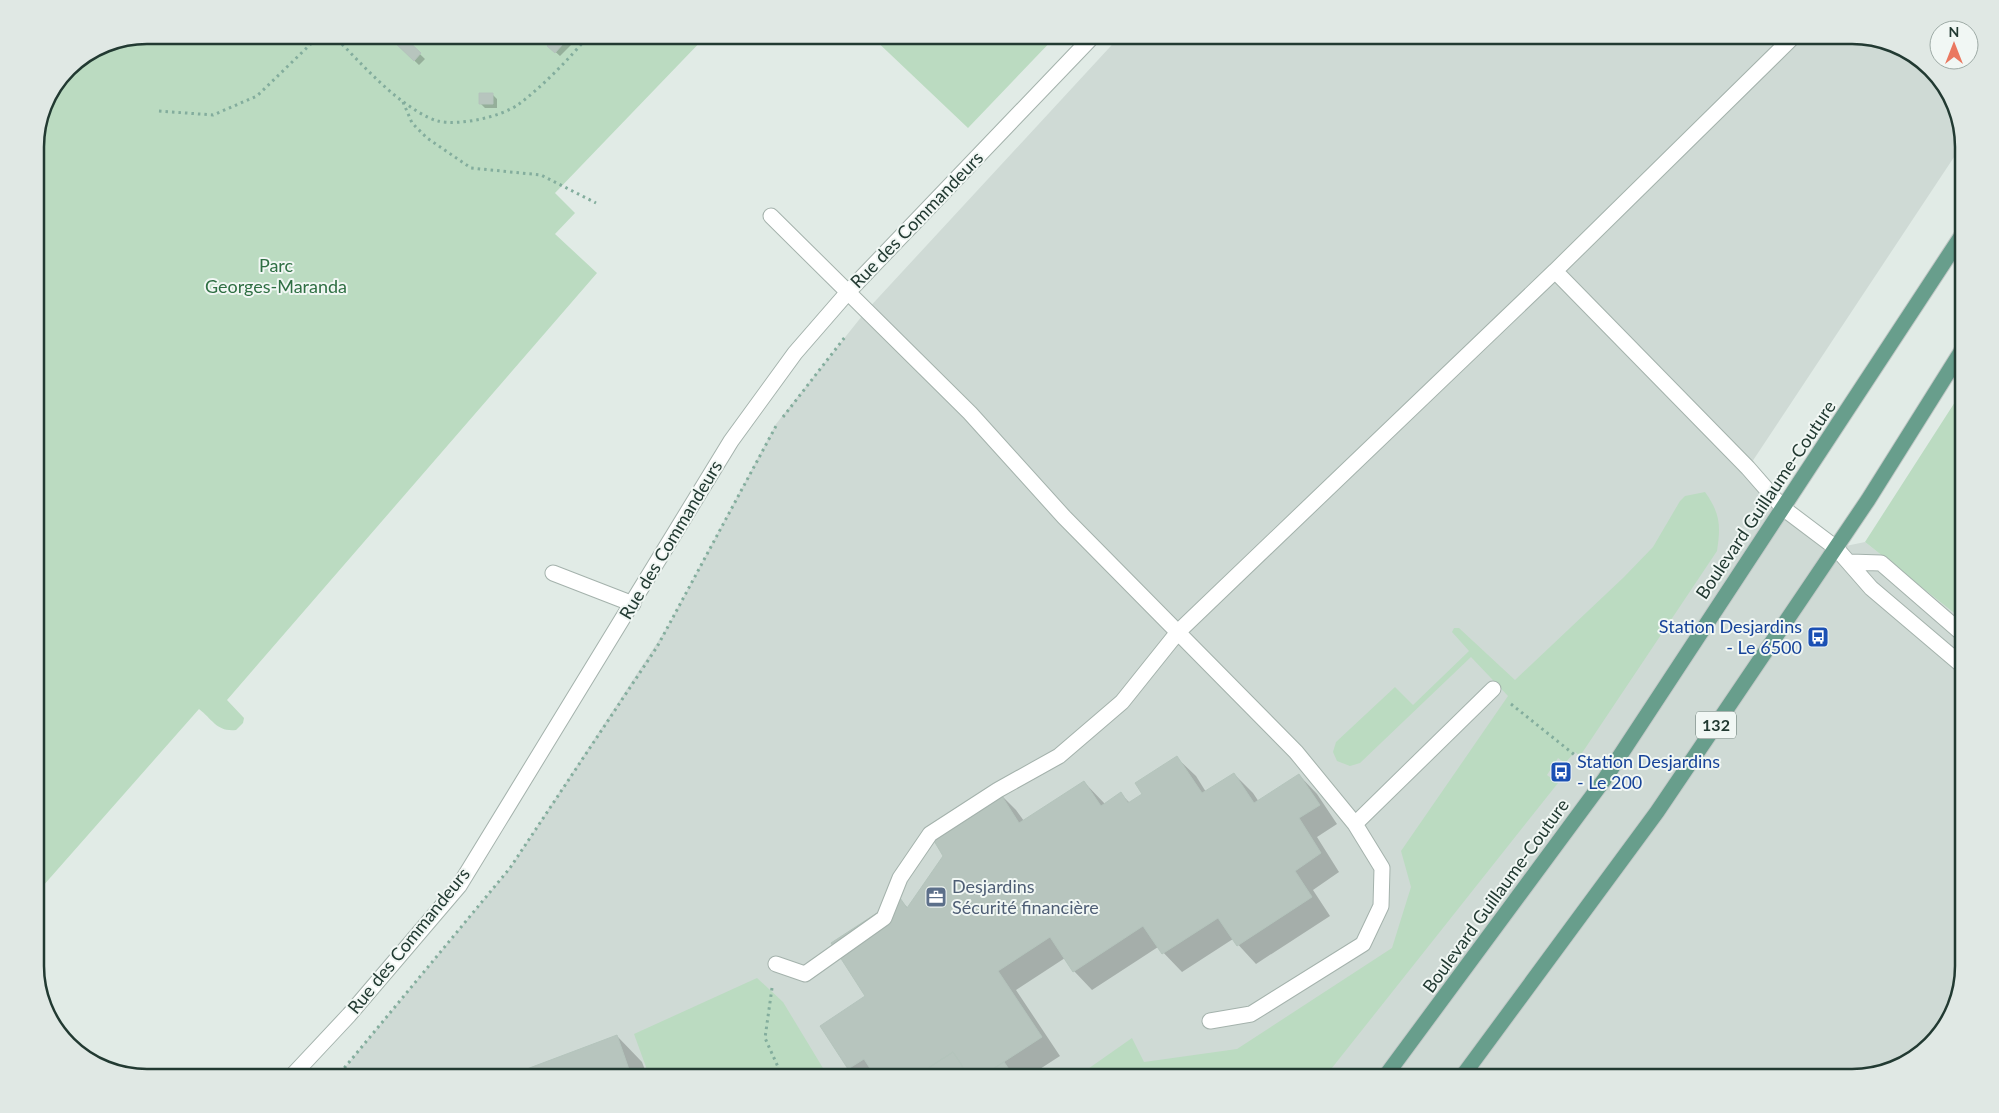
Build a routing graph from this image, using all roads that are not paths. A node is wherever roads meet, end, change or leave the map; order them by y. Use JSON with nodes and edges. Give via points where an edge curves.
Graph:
{"nodes":[{"id":1,"x":1085,"y":44,"type":"edge"},
{"id":2,"x":1786,"y":44,"type":"edge"},
{"id":3,"x":771,"y":216,"type":"dead end"},
{"id":4,"x":1955,"y":246,"type":"edge"},
{"id":5,"x":1555,"y":271,"type":"junction"},
{"id":6,"x":848,"y":292,"type":"junction"},
{"id":7,"x":1955,"y":361,"type":"edge"},
{"id":8,"x":1783,"y":508,"type":"junction"},
{"id":9,"x":1836,"y":548,"type":"junction"},
{"id":10,"x":1850,"y":562,"type":"junction"},
{"id":11,"x":552,"y":573,"type":"dead end"},
{"id":12,"x":633,"y":604,"type":"junction"},
{"id":13,"x":1955,"y":627,"type":"edge"},
{"id":14,"x":1178,"y":632,"type":"junction"},
{"id":15,"x":1955,"y":659,"type":"edge"},
{"id":16,"x":1493,"y":690,"type":"road end"},
{"id":17,"x":1355,"y":824,"type":"junction"},
{"id":18,"x":776,"y":964,"type":"road end"},
{"id":19,"x":1210,"y":1020,"type":"dead end"},
{"id":20,"x":298,"y":1069,"type":"edge"},
{"id":21,"x":1391,"y":1069,"type":"edge"},
{"id":22,"x":1468,"y":1069,"type":"edge"}],
"edges":[{"from":1,"to":6,"type":"street","name":"Rue des Commandeurs"},
{"from":2,"to":5,"type":"street"},
{"from":3,"to":6,"type":"street"},
{"from":4,"to":8,"type":"main road","name":"Boulevard Guillaume-Couture"},
{"from":5,"to":8,"type":"street","via":[[1748,468]]},
{"from":5,"to":14,"type":"street"},
{"from":6,"to":12,"type":"street","name":"Rue des Commandeurs","via":[[795,353],[731,441]]},
{"from":6,"to":14,"type":"street","via":[[970,413],[1064,517]]},
{"from":7,"to":9,"type":"main road","number":"132"},
{"from":8,"to":9,"type":"street"},
{"from":8,"to":21,"type":"main road","name":"Boulevard Guillaume-Couture","via":[[1604,780]]},
{"from":9,"to":10,"type":"street"},
{"from":9,"to":22,"type":"main road","number":"132","via":[[1657,812]]},
{"from":10,"to":13,"type":"street","via":[[1881,563]]},
{"from":10,"to":15,"type":"street","via":[[1871,588]]},
{"from":11,"to":12,"type":"street"},
{"from":12,"to":20,"type":"street","name":"Rue des Commandeurs","via":[[459,886]]},
{"from":14,"to":17,"type":"street","via":[[1296,752]]},
{"from":14,"to":18,"type":"street","via":[[1122,702],[1059,756],[930,834],[900,878],[884,918],[805,974]]},
{"from":16,"to":17,"type":"street"},
{"from":17,"to":19,"type":"street","via":[[1382,868],[1381,906],[1363,944],[1250,1014]]}]}
